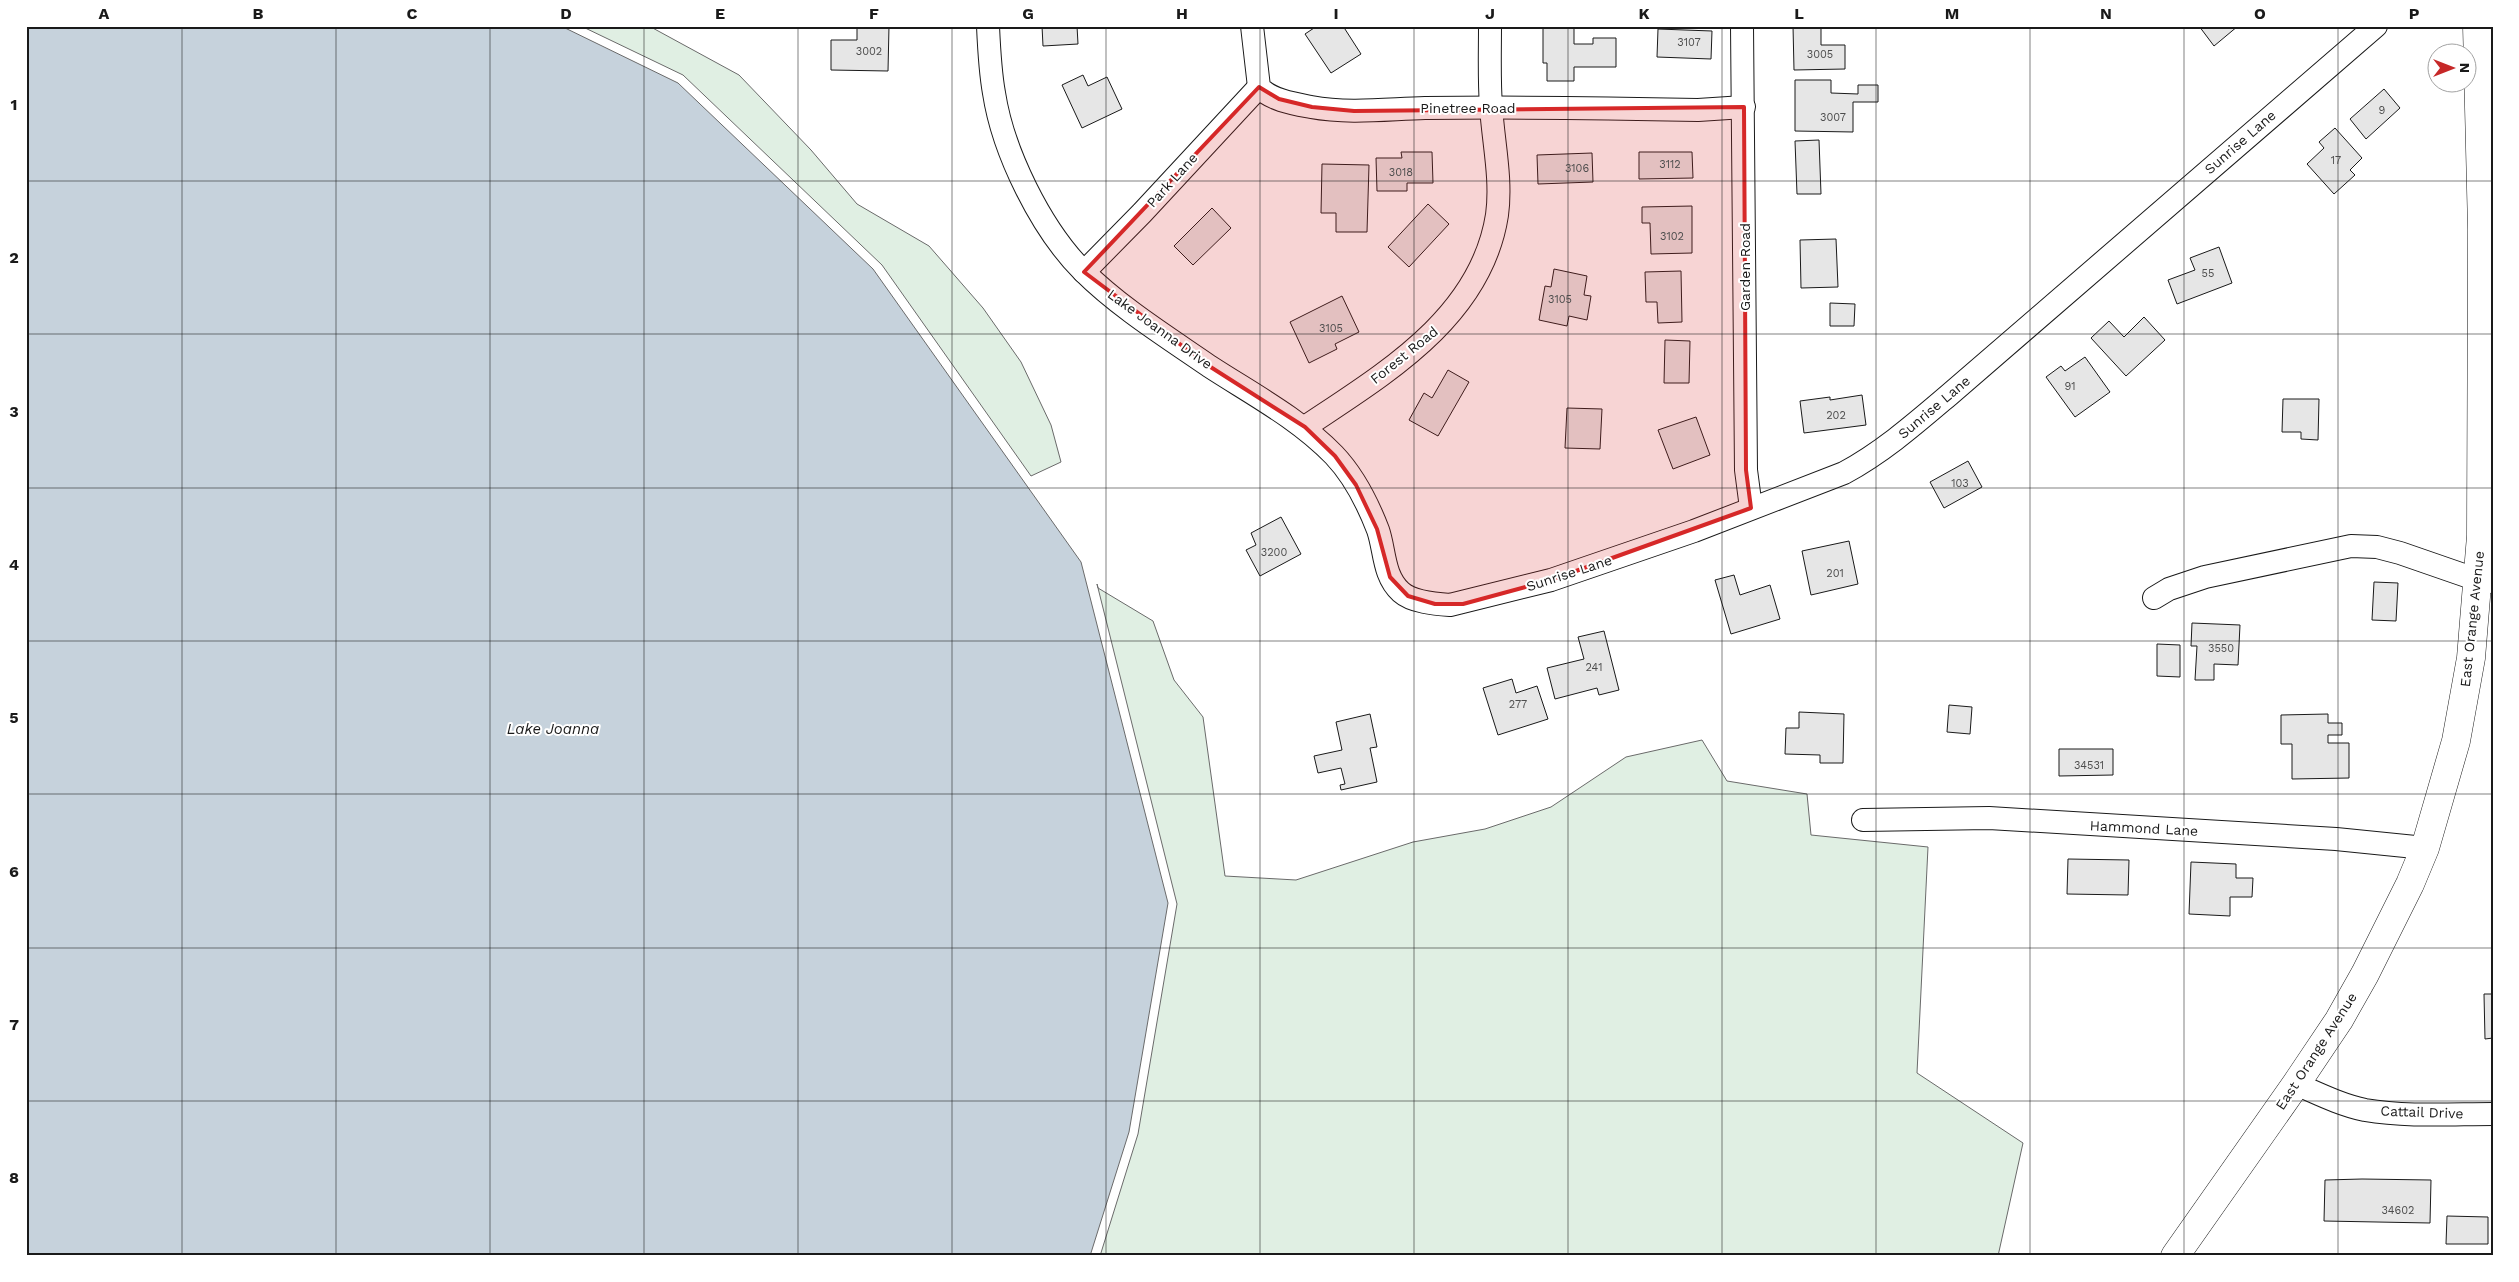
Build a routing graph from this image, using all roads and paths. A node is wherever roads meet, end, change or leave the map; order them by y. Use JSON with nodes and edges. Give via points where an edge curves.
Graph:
{"nodes":[{"id":1,"x":988,"y":26,"type":"edge"},
{"id":2,"x":1252,"y":26,"type":"edge"},
{"id":3,"x":1490,"y":26,"type":"edge"},
{"id":4,"x":1742,"y":26,"type":"edge"},
{"id":5,"x":2376,"y":26,"type":"edge"},
{"id":6,"x":2476,"y":26,"type":"edge"},
{"id":7,"x":1259,"y":87,"type":"junction"},
{"id":8,"x":1744,"y":107,"type":"junction"},
{"id":9,"x":1491,"y":108,"type":"junction"},
{"id":10,"x":1084,"y":272,"type":"junction"},
{"id":11,"x":1305,"y":427,"type":"junction"},
{"id":12,"x":1751,"y":508,"type":"junction"},
{"id":13,"x":2485,"y":581,"type":"edge"},
{"id":14,"x":1398,"y":588,"type":"joint"},
{"id":15,"x":2154,"y":598,"type":"dead end"},
{"id":16,"x":1863,"y":820,"type":"dead end"},
{"id":17,"x":2425,"y":848,"type":"junction"},
{"id":18,"x":2296,"y":1084,"type":"junction"},
{"id":19,"x":2493,"y":1114,"type":"edge"},
{"id":20,"x":2175,"y":1256,"type":"edge"}],
"edges":[{"from":1,"to":10,"type":"street","name":"Lake Joanna Drive","via":[[994,94],[1009,145],[1046,224]]},
{"from":2,"to":7,"type":"street"},
{"from":3,"to":9,"type":"street","name":"Forest Road"},
{"from":4,"to":8,"type":"street","name":"Garden Road"},
{"from":5,"to":12,"type":"street","name":"Sunrise Lane","via":[[1891,444],[1844,473]]},
{"from":6,"to":13,"type":"main road","name":"East Orange Avenue","via":[[2482,230],[2481,527]]},
{"from":7,"to":9,"type":"street","name":"Pinetree Road","via":[[1279,99],[1312,107],[1354,111]]},
{"from":7,"to":10,"type":"street","name":"Park Lane"},
{"from":8,"to":9,"type":"street","name":"Pinetree Road","via":[[1698,110]]},
{"from":8,"to":12,"type":"street","name":"Garden Road","via":[[1746,470]]},
{"from":9,"to":11,"type":"street","name":"Forest Road","via":[[1497,216],[1476,274],[1458,305],[1410,354]]},
{"from":10,"to":11,"type":"street","name":"Lake Joanna Drive","via":[[1117,300],[1209,366]]},
{"from":11,"to":14,"type":"street","name":"Lake Joanna Drive","via":[[1335,456],[1356,486],[1377,529],[1388,571]]},
{"from":12,"to":14,"type":"street","name":"Sunrise Lane","via":[[1551,580],[1463,604],[1435,604],[1408,596]]},
{"from":13,"to":15,"type":"street","via":[[2400,553],[2377,547],[2351,546],[2205,577]]},
{"from":13,"to":17,"type":"main road","name":"East Orange Avenue","via":[[2456,741]]},
{"from":16,"to":17,"type":"street","name":"Hammond Lane","via":[[1998,819],[2336,839]]},
{"from":17,"to":18,"type":"main road","name":"East Orange Avenue","via":[[2365,974]]},
{"from":18,"to":19,"type":"street","name":"Cattail Drive","via":[[2364,1110],[2395,1114]]},
{"from":18,"to":20,"type":"main road","name":"East Orange Avenue"}]}
